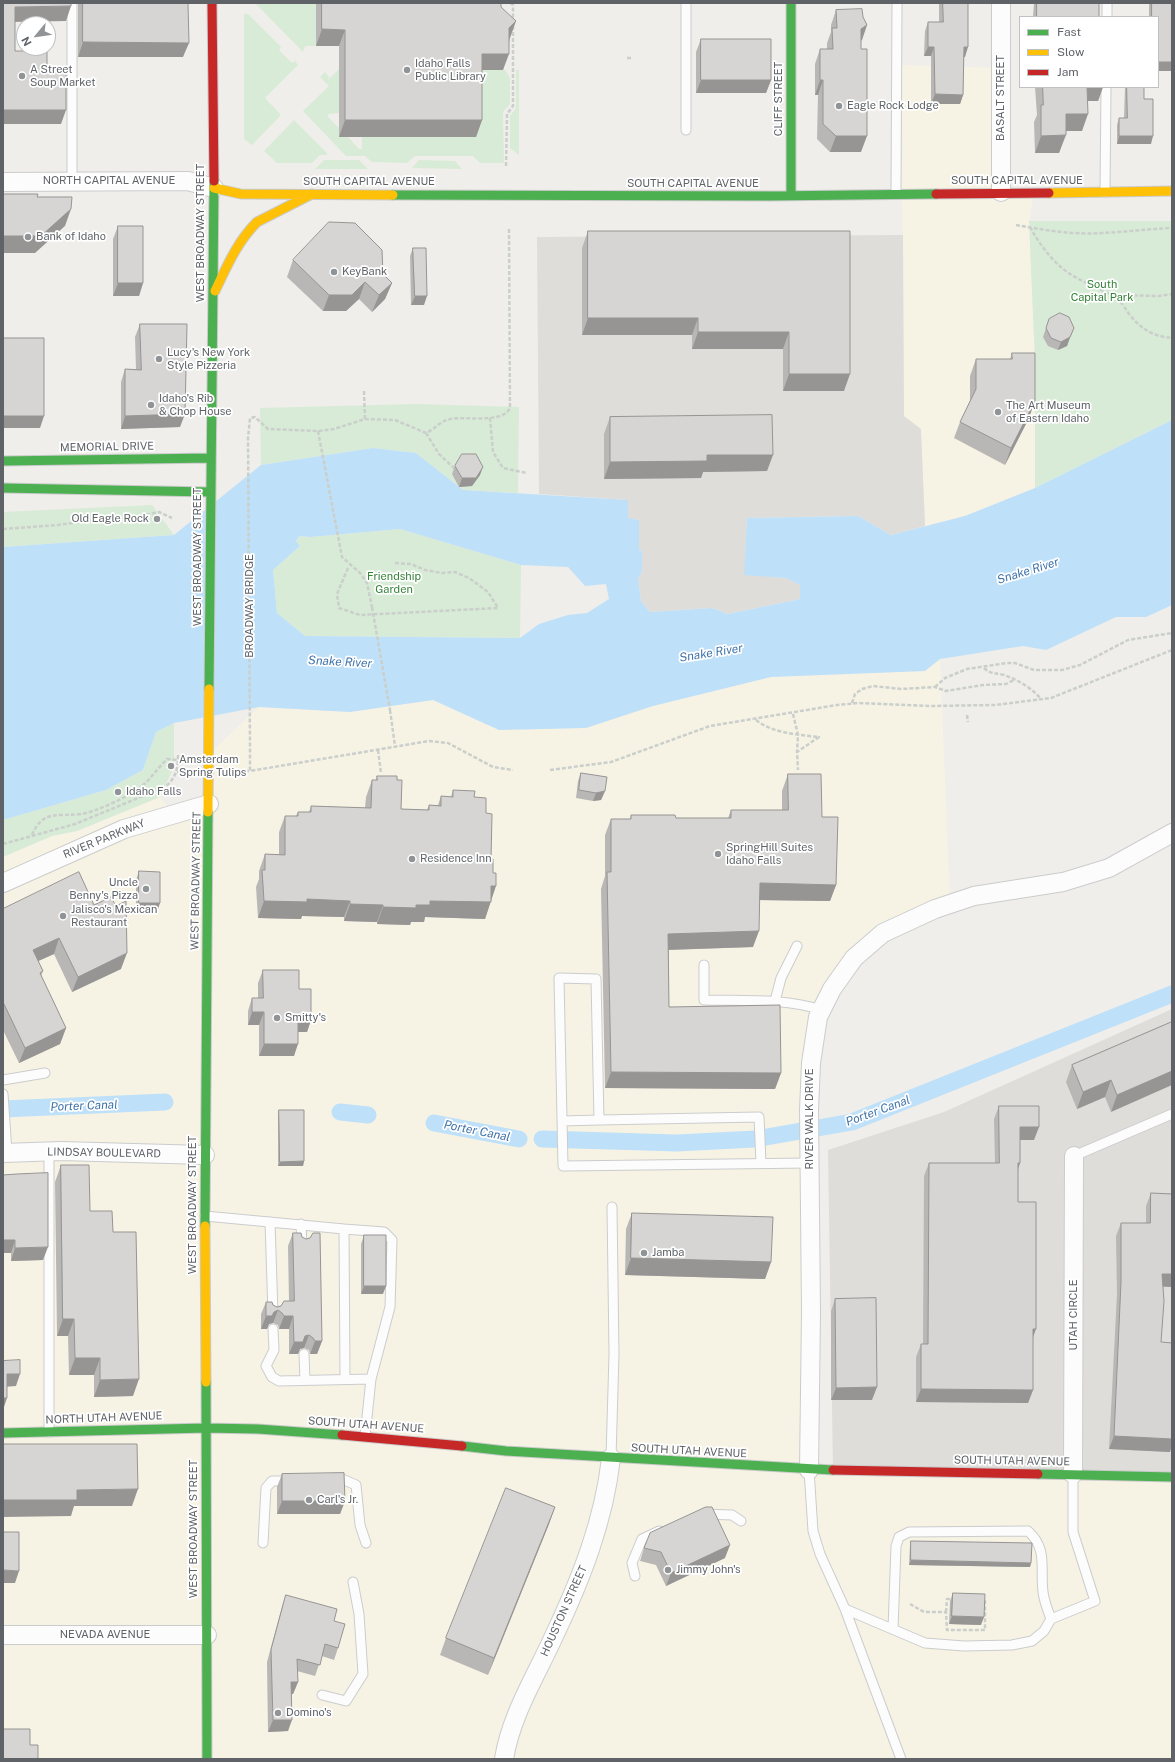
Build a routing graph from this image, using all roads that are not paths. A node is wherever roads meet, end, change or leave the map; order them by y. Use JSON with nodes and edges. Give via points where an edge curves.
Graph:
{"nodes":[{"id":1,"x":72,"y":3,"type":"edge"},
{"id":2,"x":212,"y":3,"type":"edge"},
{"id":3,"x":686,"y":3,"type":"edge"},
{"id":4,"x":791,"y":3,"type":"edge"},
{"id":5,"x":897,"y":3,"type":"edge"},
{"id":6,"x":1001,"y":3,"type":"edge"},
{"id":7,"x":1107,"y":3,"type":"edge"},
{"id":8,"x":1107,"y":16,"type":"edge"},
{"id":9,"x":1106,"y":88,"type":"edge"},
{"id":10,"x":686,"y":130,"type":"dead end"},
{"id":11,"x":3,"y":182,"type":"edge"},
{"id":12,"x":72,"y":182,"type":"junction"},
{"id":13,"x":214,"y":188,"type":"junction"},
{"id":14,"x":1001,"y":192,"type":"junction"},
{"id":15,"x":1106,"y":192,"type":"junction"},
{"id":16,"x":1172,"y":192,"type":"edge"},
{"id":17,"x":312,"y":194,"type":"junction"},
{"id":18,"x":896,"y":194,"type":"junction"},
{"id":19,"x":791,"y":195,"type":"junction"},
{"id":20,"x":213,"y":296,"type":"junction"},
{"id":21,"x":211,"y":458,"type":"junction"},
{"id":22,"x":3,"y":461,"type":"edge"},
{"id":23,"x":3,"y":488,"type":"edge"},
{"id":24,"x":210,"y":492,"type":"junction"},
{"id":25,"x":208,"y":804,"type":"junction"},
{"id":26,"x":1172,"y":833,"type":"edge"},
{"id":27,"x":3,"y":883,"type":"edge"},
{"id":28,"x":797,"y":946,"type":"dead end"},
{"id":29,"x":704,"y":965,"type":"dead end"},
{"id":30,"x":776,"y":1001,"type":"junction"},
{"id":31,"x":822,"y":1010,"type":"junction"},
{"id":32,"x":45,"y":1073,"type":"dead end"},
{"id":33,"x":3,"y":1080,"type":"edge"},
{"id":34,"x":3,"y":1094,"type":"edge"},
{"id":35,"x":1172,"y":1114,"type":"edge"},
{"id":36,"x":599,"y":1120,"type":"junction"},
{"id":37,"x":562,"y":1121,"type":"junction"},
{"id":38,"x":49,"y":1151,"type":"junction"},
{"id":39,"x":5,"y":1152,"type":"edge"},
{"id":40,"x":205,"y":1155,"type":"junction"},
{"id":41,"x":1074,"y":1156,"type":"joint"},
{"id":42,"x":810,"y":1157,"type":"junction"},
{"id":43,"x":761,"y":1164,"type":"junction"},
{"id":44,"x":612,"y":1207,"type":"dead end"},
{"id":45,"x":205,"y":1216,"type":"junction"},
{"id":46,"x":270,"y":1222,"type":"junction"},
{"id":47,"x":301,"y":1224,"type":"junction"},
{"id":48,"x":344,"y":1229,"type":"junction"},
{"id":49,"x":302,"y":1246,"type":"edge"},
{"id":50,"x":273,"y":1314,"type":"edge"},
{"id":51,"x":273,"y":1329,"type":"edge"},
{"id":52,"x":304,"y":1354,"type":"edge"},
{"id":53,"x":345,"y":1379,"type":"junction"},
{"id":54,"x":371,"y":1379,"type":"junction"},
{"id":55,"x":305,"y":1380,"type":"junction"},
{"id":56,"x":206,"y":1428,"type":"junction"},
{"id":57,"x":49,"y":1432,"type":"junction"},
{"id":58,"x":3,"y":1433,"type":"edge"},
{"id":59,"x":365,"y":1437,"type":"junction"},
{"id":60,"x":611,"y":1458,"type":"junction"},
{"id":61,"x":809,"y":1470,"type":"junction"},
{"id":62,"x":1073,"y":1474,"type":"junction"},
{"id":63,"x":1172,"y":1477,"type":"edge"},
{"id":64,"x":326,"y":1479,"type":"edge"},
{"id":65,"x":303,"y":1480,"type":"edge"},
{"id":66,"x":697,"y":1513,"type":"edge"},
{"id":67,"x":741,"y":1521,"type":"dead end"},
{"id":68,"x":670,"y":1526,"type":"edge"},
{"id":69,"x":263,"y":1543,"type":"dead end"},
{"id":70,"x":366,"y":1543,"type":"dead end"},
{"id":71,"x":635,"y":1576,"type":"dead end"},
{"id":72,"x":353,"y":1582,"type":"dead end"},
{"id":73,"x":845,"y":1609,"type":"junction"},
{"id":74,"x":1051,"y":1619,"type":"junction"},
{"id":75,"x":893,"y":1629,"type":"junction"},
{"id":76,"x":3,"y":1635,"type":"edge"},
{"id":77,"x":207,"y":1635,"type":"junction"},
{"id":78,"x":322,"y":1695,"type":"dead end"},
{"id":79,"x":207,"y":1759,"type":"edge"},
{"id":80,"x":504,"y":1759,"type":"edge"},
{"id":81,"x":901,"y":1759,"type":"edge"}],
"edges":[{"from":1,"to":12,"type":"lane"},
{"from":2,"to":13,"type":"main road","name":"WEST BROADWAY STREET"},
{"from":3,"to":10,"type":"lane"},
{"from":4,"to":19,"type":"main road","name":"CLIFF STREET"},
{"from":5,"to":18,"type":"lane"},
{"from":6,"to":14,"type":"street","name":"BASALT STREET"},
{"from":7,"to":8,"type":"lane"},
{"from":9,"to":15,"type":"lane"},
{"from":11,"to":12,"type":"street","name":"NORTH CAPITAL AVENUE"},
{"from":12,"to":13,"type":"street","name":"NORTH CAPITAL AVENUE","via":[[188,181]]},
{"from":13,"to":17,"type":"main road","name":"SOUTH CAPITAL AVENUE","via":[[241,194]]},
{"from":13,"to":20,"type":"main road","name":"WEST BROADWAY STREET"},
{"from":14,"to":15,"type":"main road","name":"SOUTH CAPITAL AVENUE"},
{"from":14,"to":18,"type":"main road","name":"SOUTH CAPITAL AVENUE"},
{"from":15,"to":16,"type":"main road","name":"SOUTH CAPITAL AVENUE"},
{"from":17,"to":19,"type":"main road","name":"SOUTH CAPITAL AVENUE"},
{"from":17,"to":20,"type":"main road","via":[[257,222],[248,230]]},
{"from":18,"to":19,"type":"main road","name":"SOUTH CAPITAL AVENUE"},
{"from":20,"to":21,"type":"main road","name":"WEST BROADWAY STREET"},
{"from":21,"to":22,"type":"main road","name":"MEMORIAL DRIVE"},
{"from":21,"to":24,"type":"main road","name":"WEST BROADWAY STREET"},
{"from":23,"to":24,"type":"main road"},
{"from":24,"to":25,"type":"main road","name":"WEST BROADWAY STREET"},
{"from":25,"to":27,"type":"street","name":"RIVER PARKWAY","via":[[124,829]]},
{"from":25,"to":40,"type":"main road","name":"WEST BROADWAY STREET"},
{"from":26,"to":31,"type":"street","name":"RIVER WALK DRIVE","via":[[1109,868],[1063,882],[974,896],[935,909],[884,933],[854,958],[832,989]]},
{"from":28,"to":30,"type":"lane","via":[[780,978]]},
{"from":29,"to":30,"type":"lane","via":[[704,1000]]},
{"from":30,"to":31,"type":"lane"},
{"from":31,"to":42,"type":"street","name":"RIVER WALK DRIVE","via":[[818,1017],[811,1064]]},
{"from":32,"to":33,"type":"lane"},
{"from":34,"to":39,"type":"lane"},
{"from":35,"to":41,"type":"lane"},
{"from":36,"to":37,"type":"lane"},
{"from":36,"to":37,"type":"lane","via":[[596,979],[559,978]]},
{"from":36,"to":43,"type":"lane","via":[[759,1117]]},
{"from":37,"to":43,"type":"lane","via":[[563,1166]]},
{"from":38,"to":39,"type":"street","name":"LINDSAY BOULEVARD"},
{"from":38,"to":40,"type":"street","name":"LINDSAY BOULEVARD"},
{"from":38,"to":57,"type":"lane"},
{"from":40,"to":45,"type":"main road","name":"WEST BROADWAY STREET"},
{"from":41,"to":62,"type":"street","name":"UTAH CIRCLE"},
{"from":42,"to":43,"type":"lane"},
{"from":42,"to":61,"type":"street","name":"RIVER WALK DRIVE","via":[[812,1312]]},
{"from":44,"to":60,"type":"lane","via":[[614,1354]]},
{"from":45,"to":46,"type":"lane"},
{"from":45,"to":56,"type":"main road","name":"WEST BROADWAY STREET"},
{"from":46,"to":47,"type":"lane"},
{"from":46,"to":50,"type":"lane"},
{"from":47,"to":48,"type":"lane"},
{"from":47,"to":49,"type":"lane"},
{"from":48,"to":53,"type":"lane"},
{"from":48,"to":54,"type":"lane","via":[[384,1232],[392,1240],[390,1307]]},
{"from":51,"to":55,"type":"lane","via":[[274,1350],[266,1366],[272,1377],[279,1381]]},
{"from":52,"to":55,"type":"lane"},
{"from":53,"to":54,"type":"lane"},
{"from":53,"to":55,"type":"lane"},
{"from":54,"to":59,"type":"lane"},
{"from":56,"to":57,"type":"main road","name":"NORTH UTAH AVENUE"},
{"from":56,"to":59,"type":"main road","name":"SOUTH UTAH AVENUE"},
{"from":56,"to":77,"type":"main road","name":"WEST BROADWAY STREET"},
{"from":57,"to":58,"type":"main road","name":"NORTH UTAH AVENUE"},
{"from":59,"to":60,"type":"main road","name":"SOUTH UTAH AVENUE"},
{"from":60,"to":61,"type":"main road","name":"SOUTH UTAH AVENUE"},
{"from":60,"to":80,"type":"street","name":"HOUSTON STREET","via":[[608,1488],[583,1572],[517,1714]]},
{"from":61,"to":62,"type":"main road","name":"SOUTH UTAH AVENUE"},
{"from":61,"to":73,"type":"lane","via":[[814,1531],[820,1554]]},
{"from":62,"to":63,"type":"main road","name":"SOUTH UTAH AVENUE"},
{"from":62,"to":74,"type":"lane","via":[[1073,1532],[1095,1601]]},
{"from":64,"to":70,"type":"lane","via":[[342,1479],[356,1485],[360,1526]]},
{"from":65,"to":69,"type":"lane","via":[[272,1481],[268,1484]]},
{"from":66,"to":67,"type":"lane","via":[[732,1515]]},
{"from":68,"to":71,"type":"lane","via":[[642,1539],[632,1563]]},
{"from":72,"to":78,"type":"lane","via":[[359,1614],[362,1674],[346,1701]]},
{"from":73,"to":75,"type":"lane"},
{"from":73,"to":81,"type":"lane"},
{"from":74,"to":75,"type":"lane","via":[[1044,1631],[1032,1641],[1012,1645],[964,1646],[925,1643]]},
{"from":74,"to":75,"type":"lane","via":[[1043,1592],[1043,1559],[1037,1539],[1028,1531],[909,1532],[899,1537],[896,1546]]},
{"from":76,"to":77,"type":"street","name":"NEVADA AVENUE"},
{"from":77,"to":79,"type":"main road","name":"WEST BROADWAY STREET"}]}
